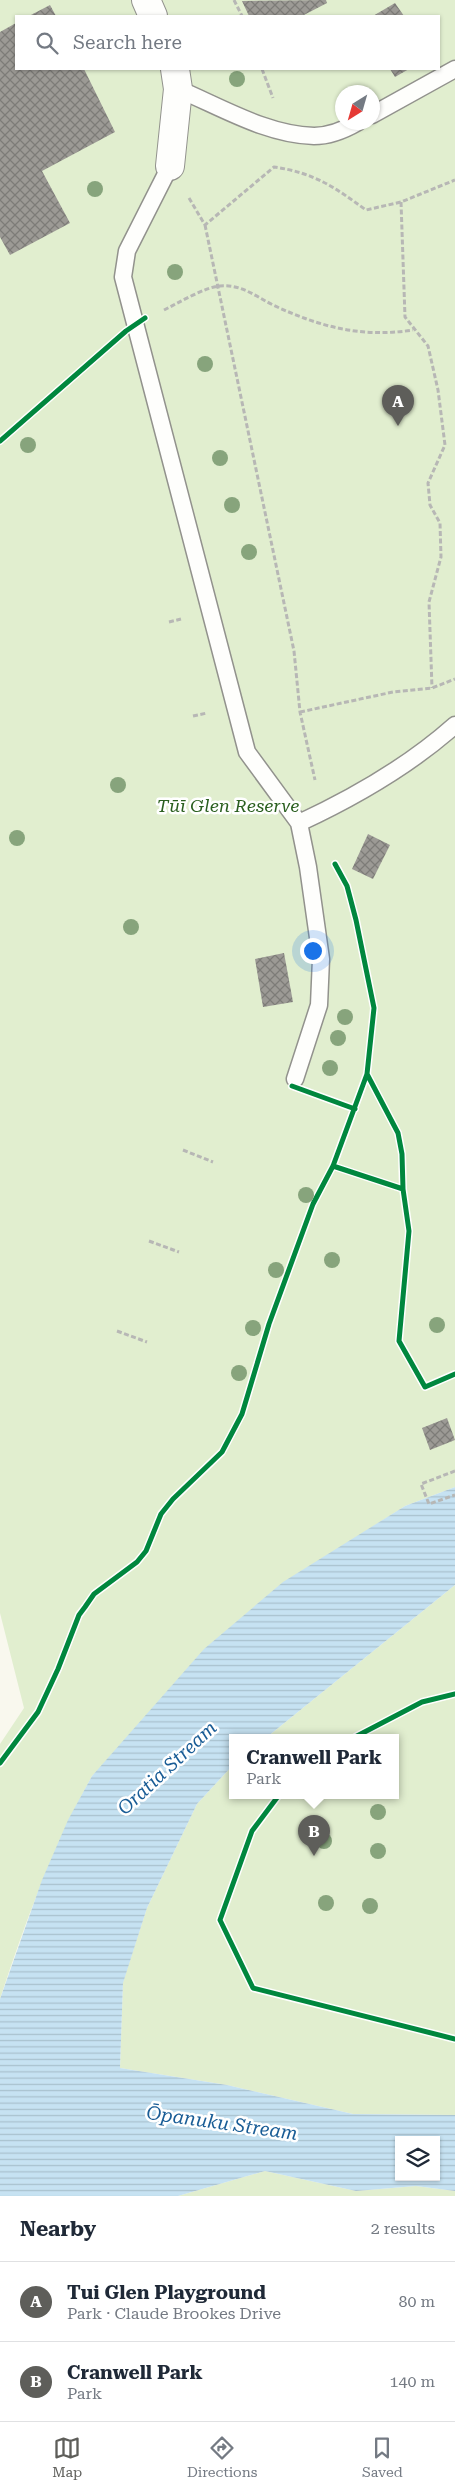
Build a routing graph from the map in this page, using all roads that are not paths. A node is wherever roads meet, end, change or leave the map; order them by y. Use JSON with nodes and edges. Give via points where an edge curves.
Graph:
{"nodes":[{"id":1,"x":146,"y":0,"type":"edge"},
{"id":2,"x":153,"y":15,"type":"edge"},
{"id":3,"x":455,"y":69,"type":"edge"},
{"id":4,"x":177,"y":79,"type":"edge"},
{"id":5,"x":380,"y":111,"type":"edge"},
{"id":6,"x":342,"y":130,"type":"edge"},
{"id":7,"x":170,"y":166,"type":"joint"},
{"id":8,"x":455,"y":725,"type":"edge"},
{"id":9,"x":300,"y":823,"type":"junction"},
{"id":10,"x":295,"y":1078,"type":"dead end"}],
"edges":[{"from":1,"to":2,"type":"street"},
{"from":3,"to":5,"type":"lane"},
{"from":4,"to":6,"type":"lane","via":[[259,124],[316,136]]},
{"from":4,"to":7,"type":"street"},
{"from":7,"to":9,"type":"lane","via":[[127,251],[123,277],[140,321],[247,752]]},
{"from":8,"to":9,"type":"lane","via":[[404,765]]},
{"from":9,"to":10,"type":"lane","via":[[321,959],[319,1005]]}]}
